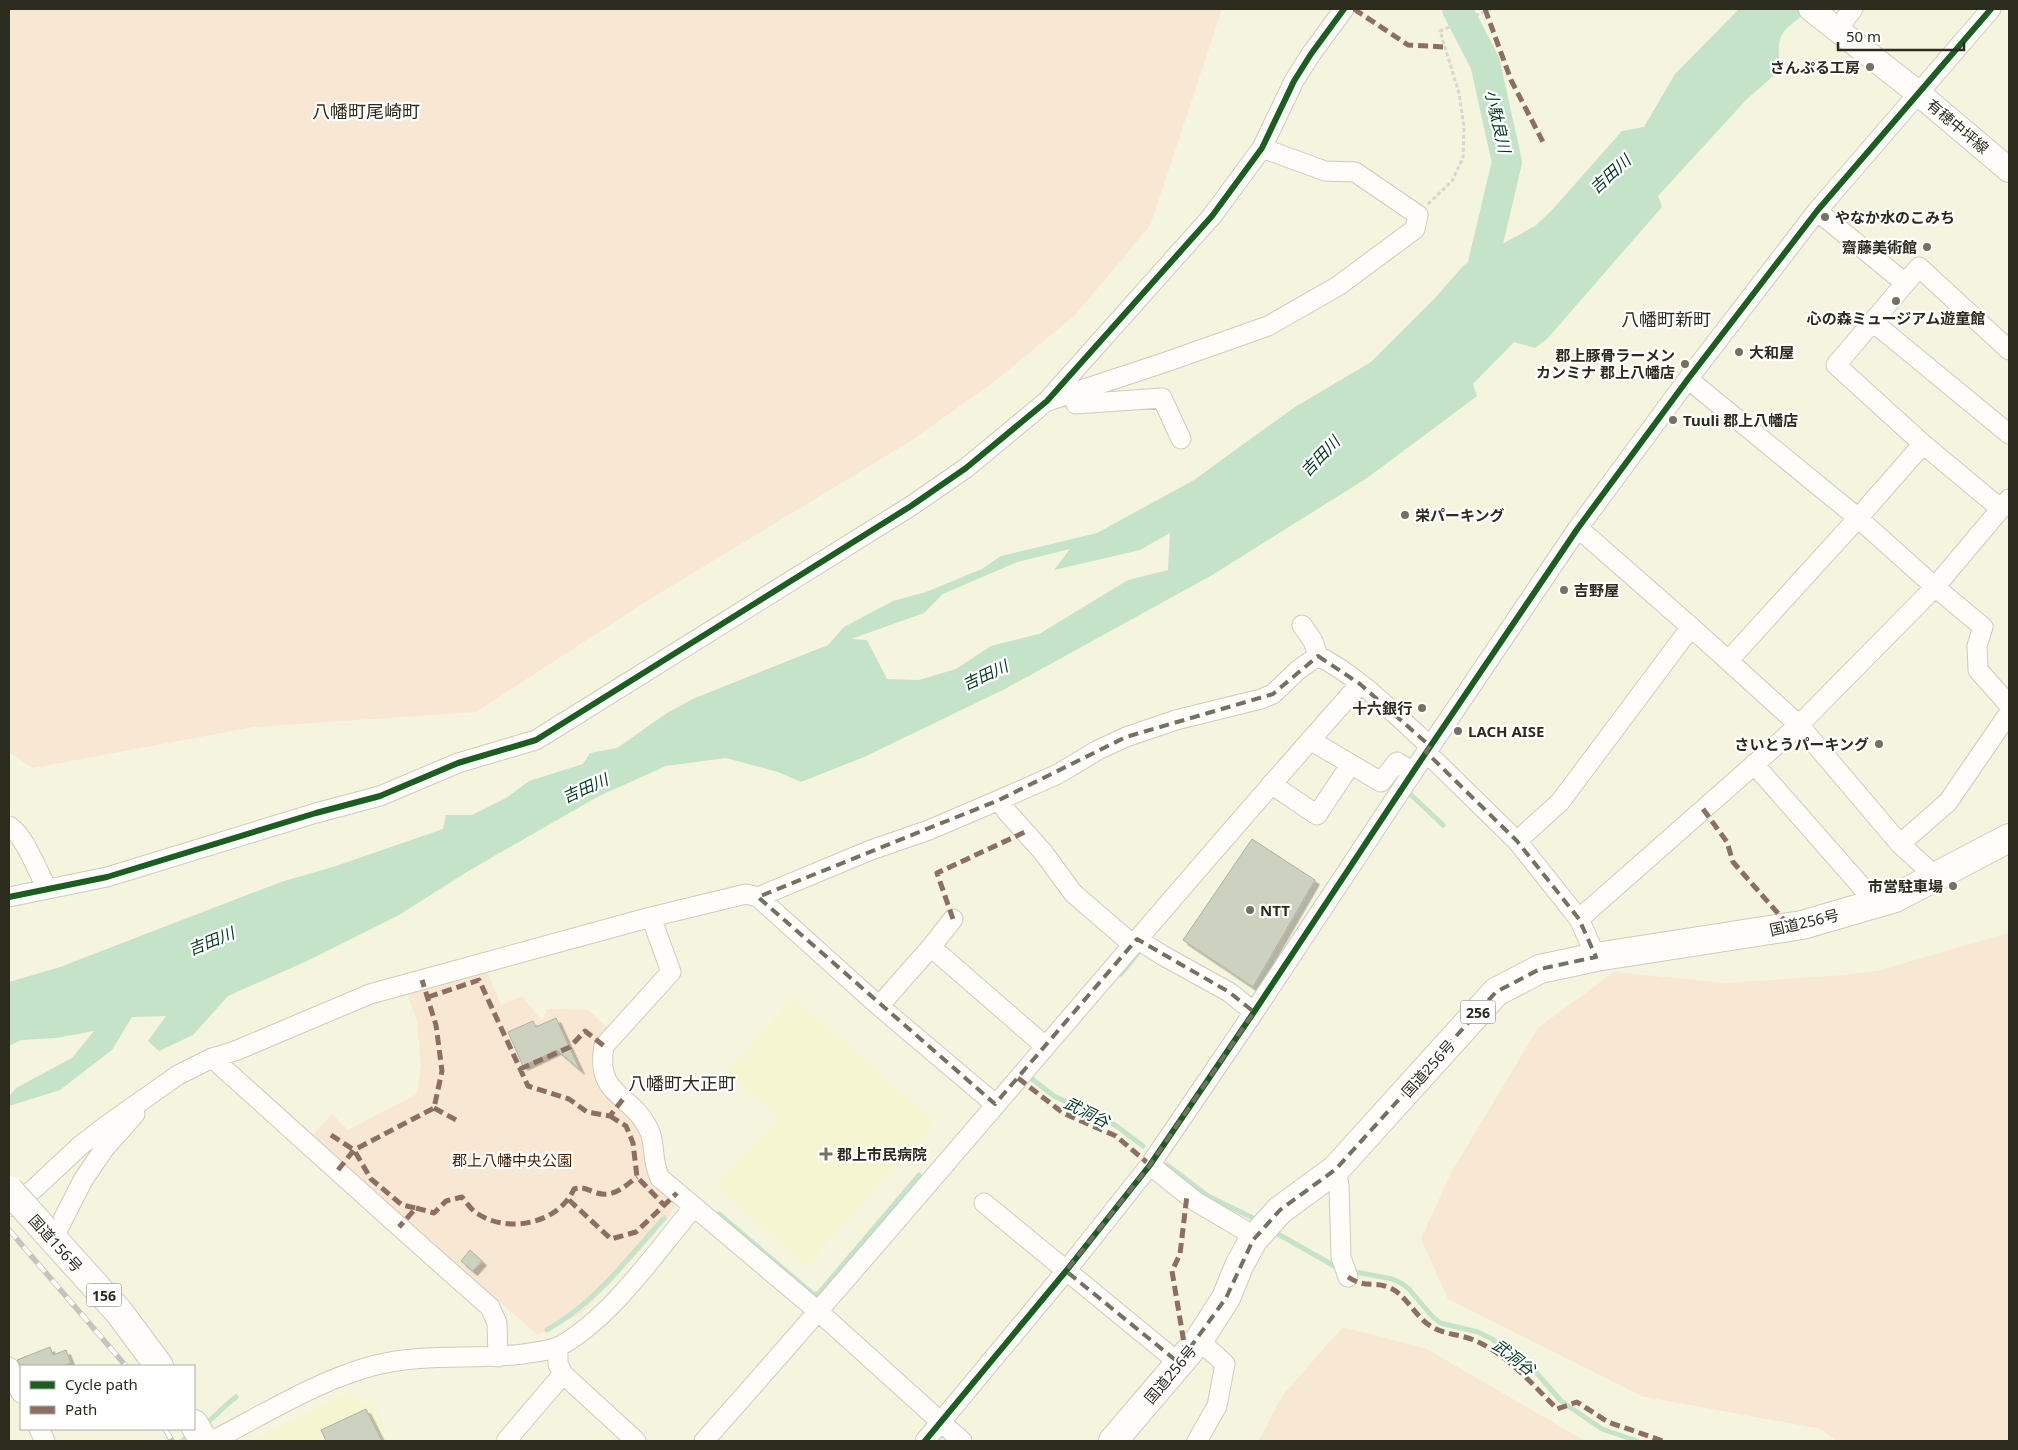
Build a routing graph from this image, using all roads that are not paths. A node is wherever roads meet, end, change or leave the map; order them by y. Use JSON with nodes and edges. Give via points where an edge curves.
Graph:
{"nodes":[{"id":1,"x":1344,"y":9,"type":"edge"},
{"id":2,"x":1811,"y":9,"type":"edge"},
{"id":3,"x":1853,"y":9,"type":"edge"},
{"id":4,"x":1990,"y":9,"type":"edge"},
{"id":5,"x":1836,"y":29,"type":"junction"},
{"id":6,"x":1918,"y":93,"type":"junction"},
{"id":7,"x":1262,"y":148,"type":"junction"},
{"id":8,"x":2009,"y":170,"type":"edge"},
{"id":9,"x":1816,"y":211,"type":"junction"},
{"id":10,"x":1906,"y":283,"type":"junction"},
{"id":11,"x":1873,"y":322,"type":"junction"},
{"id":12,"x":2009,"y":350,"type":"edge"},
{"id":13,"x":1688,"y":379,"type":"junction"},
{"id":14,"x":1072,"y":393,"type":"junction"},
{"id":15,"x":1047,"y":401,"type":"junction"},
{"id":16,"x":2009,"y":434,"type":"edge"},
{"id":17,"x":1181,"y":439,"type":"dead end"},
{"id":18,"x":1923,"y":444,"type":"junction"},
{"id":19,"x":2005,"y":504,"type":"edge"},
{"id":20,"x":1858,"y":518,"type":"junction"},
{"id":21,"x":1578,"y":528,"type":"junction"},
{"id":22,"x":1935,"y":587,"type":"junction"},
{"id":23,"x":1302,"y":624,"type":"dead end"},
{"id":24,"x":1691,"y":627,"type":"junction"},
{"id":25,"x":1318,"y":656,"type":"junction"},
{"id":26,"x":1728,"y":661,"type":"junction"},
{"id":27,"x":1360,"y":684,"type":"junction"},
{"id":28,"x":2009,"y":705,"type":"edge"},
{"id":29,"x":2009,"y":713,"type":"edge"},
{"id":30,"x":1799,"y":725,"type":"junction"},
{"id":31,"x":1310,"y":740,"type":"junction"},
{"id":32,"x":1428,"y":749,"type":"junction"},
{"id":33,"x":1351,"y":764,"type":"junction"},
{"id":34,"x":1754,"y":764,"type":"junction"},
{"id":35,"x":1413,"y":772,"type":"junction"},
{"id":36,"x":1272,"y":784,"type":"junction"},
{"id":37,"x":999,"y":800,"type":"junction"},
{"id":38,"x":9,"y":826,"type":"edge"},
{"id":39,"x":2009,"y":838,"type":"edge"},
{"id":40,"x":1517,"y":841,"type":"junction"},
{"id":41,"x":1900,"y":844,"type":"junction"},
{"id":42,"x":1936,"y":877,"type":"junction"},
{"id":43,"x":47,"y":889,"type":"junction"},
{"id":44,"x":9,"y":897,"type":"edge"},
{"id":45,"x":758,"y":897,"type":"junction"},
{"id":46,"x":1876,"y":903,"type":"junction"},
{"id":47,"x":651,"y":917,"type":"junction"},
{"id":48,"x":953,"y":919,"type":"dead end"},
{"id":49,"x":1578,"y":920,"type":"junction"},
{"id":50,"x":1135,"y":942,"type":"junction"},
{"id":51,"x":931,"y":947,"type":"junction"},
{"id":52,"x":1596,"y":957,"type":"junction"},
{"id":53,"x":879,"y":1006,"type":"junction"},
{"id":54,"x":1254,"y":1012,"type":"junction"},
{"id":55,"x":1045,"y":1046,"type":"junction"},
{"id":56,"x":212,"y":1058,"type":"junction"},
{"id":57,"x":142,"y":1100,"type":"junction"},
{"id":58,"x":994,"y":1104,"type":"junction"},
{"id":59,"x":1150,"y":1166,"type":"junction"},
{"id":60,"x":1336,"y":1169,"type":"junction"},
{"id":61,"x":9,"y":1190,"type":"edge"},
{"id":62,"x":984,"y":1203,"type":"dead end"},
{"id":63,"x":9,"y":1207,"type":"edge"},
{"id":64,"x":693,"y":1208,"type":"junction"},
{"id":65,"x":48,"y":1234,"type":"junction"},
{"id":66,"x":1256,"y":1237,"type":"junction"},
{"id":67,"x":1066,"y":1271,"type":"junction"},
{"id":68,"x":1348,"y":1277,"type":"dead end"},
{"id":69,"x":819,"y":1312,"type":"junction"},
{"id":70,"x":1199,"y":1340,"type":"junction"},
{"id":71,"x":558,"y":1347,"type":"junction"},
{"id":72,"x":498,"y":1357,"type":"junction"},
{"id":73,"x":1179,"y":1363,"type":"junction"},
{"id":74,"x":157,"y":1365,"type":"edge"},
{"id":75,"x":9,"y":1367,"type":"edge"},
{"id":76,"x":563,"y":1374,"type":"junction"},
{"id":77,"x":20,"y":1391,"type":"edge"},
{"id":78,"x":941,"y":1424,"type":"junction"},
{"id":79,"x":203,"y":1437,"type":"edge"},
{"id":80,"x":506,"y":1441,"type":"edge"},
{"id":81,"x":636,"y":1441,"type":"edge"},
{"id":82,"x":704,"y":1441,"type":"edge"},
{"id":83,"x":926,"y":1441,"type":"edge"},
{"id":84,"x":962,"y":1441,"type":"edge"},
{"id":85,"x":1113,"y":1441,"type":"edge"},
{"id":86,"x":1197,"y":1441,"type":"edge"}],
"edges":[{"from":1,"to":7,"type":"street","via":[[1294,81]]},
{"from":2,"to":5,"type":"main road","name":"有穂中坪線"},
{"from":3,"to":5,"type":"street"},
{"from":4,"to":6,"type":"street"},
{"from":5,"to":6,"type":"main road","name":"有穂中坪線"},
{"from":6,"to":8,"type":"main road","name":"有穂中坪線"},
{"from":6,"to":9,"type":"street"},
{"from":7,"to":14,"type":"street","via":[[1325,171],[1355,172],[1418,215],[1415,230],[1338,286],[1268,326]]},
{"from":7,"to":15,"type":"street","via":[[1212,216]]},
{"from":9,"to":10,"type":"street"},
{"from":9,"to":13,"type":"street"},
{"from":10,"to":11,"type":"street"},
{"from":10,"to":12,"type":"street","via":[[1919,267]]},
{"from":11,"to":16,"type":"street"},
{"from":11,"to":18,"type":"street","via":[[1836,365]]},
{"from":13,"to":20,"type":"street"},
{"from":13,"to":21,"type":"street"},
{"from":14,"to":15,"type":"street"},
{"from":14,"to":17,"type":"street","via":[[1076,404],[1162,398]]},
{"from":15,"to":43,"type":"street","via":[[966,468],[911,506],[536,740],[458,762],[380,796],[107,877]]},
{"from":18,"to":19,"type":"street"},
{"from":18,"to":20,"type":"street"},
{"from":19,"to":22,"type":"street"},
{"from":20,"to":22,"type":"street"},
{"from":20,"to":26,"type":"street"},
{"from":21,"to":24,"type":"street"},
{"from":21,"to":32,"type":"street"},
{"from":22,"to":28,"type":"street","via":[[1982,627],[1976,646],[1978,670]]},
{"from":22,"to":30,"type":"street"},
{"from":23,"to":25,"type":"street"},
{"from":24,"to":26,"type":"street"},
{"from":24,"to":40,"type":"street","via":[[1560,802]]},
{"from":25,"to":27,"type":"street"},
{"from":25,"to":37,"type":"street","via":[[1274,694],[1261,700],[1176,720],[1126,737],[1058,774]]},
{"from":26,"to":30,"type":"street"},
{"from":27,"to":31,"type":"street"},
{"from":27,"to":32,"type":"street"},
{"from":29,"to":41,"type":"street","via":[[1948,802]]},
{"from":30,"to":34,"type":"street"},
{"from":30,"to":41,"type":"street"},
{"from":31,"to":33,"type":"street"},
{"from":31,"to":36,"type":"street"},
{"from":32,"to":35,"type":"street"},
{"from":32,"to":40,"type":"street"},
{"from":33,"to":35,"type":"street","via":[[1381,782],[1396,762]]},
{"from":33,"to":36,"type":"street","via":[[1317,815]]},
{"from":34,"to":46,"type":"street"},
{"from":34,"to":49,"type":"street"},
{"from":35,"to":54,"type":"street"},
{"from":36,"to":50,"type":"street"},
{"from":37,"to":45,"type":"street"},
{"from":37,"to":50,"type":"street","via":[[1073,894]]},
{"from":38,"to":43,"type":"street","via":[[22,841]]},
{"from":39,"to":42,"type":"highway","name":"国道256号","number":"256"},
{"from":40,"to":49,"type":"street"},
{"from":41,"to":42,"type":"street"},
{"from":42,"to":46,"type":"highway","name":"国道256号","number":"256","via":[[1895,898]]},
{"from":43,"to":44,"type":"street"},
{"from":45,"to":47,"type":"street","via":[[746,894]]},
{"from":45,"to":53,"type":"street"},
{"from":46,"to":52,"type":"highway","name":"国道256号","number":"256","via":[[1802,926]]},
{"from":47,"to":56,"type":"street","via":[[370,994]]},
{"from":47,"to":64,"type":"street","via":[[671,972],[604,1046],[602,1061],[610,1087],[643,1120],[650,1132],[654,1166],[660,1178]]},
{"from":48,"to":51,"type":"street"},
{"from":49,"to":52,"type":"street"},
{"from":50,"to":54,"type":"street","via":[[1229,992]]},
{"from":50,"to":55,"type":"street"},
{"from":51,"to":53,"type":"street"},
{"from":51,"to":55,"type":"street"},
{"from":52,"to":60,"type":"highway","name":"国道256号","number":"256","via":[[1540,969],[1496,992]]},
{"from":53,"to":58,"type":"street"},
{"from":54,"to":59,"type":"street"},
{"from":55,"to":58,"type":"street"},
{"from":56,"to":57,"type":"street","via":[[178,1075]]},
{"from":56,"to":72,"type":"street","via":[[490,1307],[497,1323]]},
{"from":57,"to":63,"type":"street","via":[[81,1145],[34,1189]]},
{"from":57,"to":65,"type":"street","via":[[136,1113],[104,1149]]},
{"from":58,"to":69,"type":"street"},
{"from":59,"to":66,"type":"street","via":[[1195,1201]]},
{"from":59,"to":67,"type":"street"},
{"from":60,"to":66,"type":"highway","name":"国道256号","number":"256","via":[[1280,1210]]},
{"from":60,"to":68,"type":"street","via":[[1340,1186],[1341,1257]]},
{"from":61,"to":65,"type":"highway","name":"国道156号","number":"156","bridge":true},
{"from":62,"to":67,"type":"street"},
{"from":64,"to":69,"type":"street"},
{"from":64,"to":71,"type":"street","via":[[610,1308],[582,1333]]},
{"from":65,"to":74,"type":"highway","name":"国道156号","number":"156","via":[[119,1312]]},
{"from":66,"to":70,"type":"highway","name":"国道256号","number":"256","via":[[1226,1298]]},
{"from":67,"to":73,"type":"street"},
{"from":67,"to":78,"type":"street"},
{"from":69,"to":78,"type":"street"},
{"from":69,"to":82,"type":"street"},
{"from":70,"to":73,"type":"highway","name":"国道256号","number":"256"},
{"from":70,"to":86,"type":"street","via":[[1225,1364],[1217,1406]]},
{"from":71,"to":72,"type":"street"},
{"from":71,"to":76,"type":"street","via":[[558,1364]]},
{"from":72,"to":79,"type":"street","via":[[418,1359],[377,1365]]},
{"from":73,"to":85,"type":"highway","name":"国道256号","number":"256"},
{"from":75,"to":77,"type":"street"},
{"from":76,"to":80,"type":"street"},
{"from":76,"to":81,"type":"street"},
{"from":78,"to":83,"type":"street"},
{"from":78,"to":84,"type":"street"}]}
